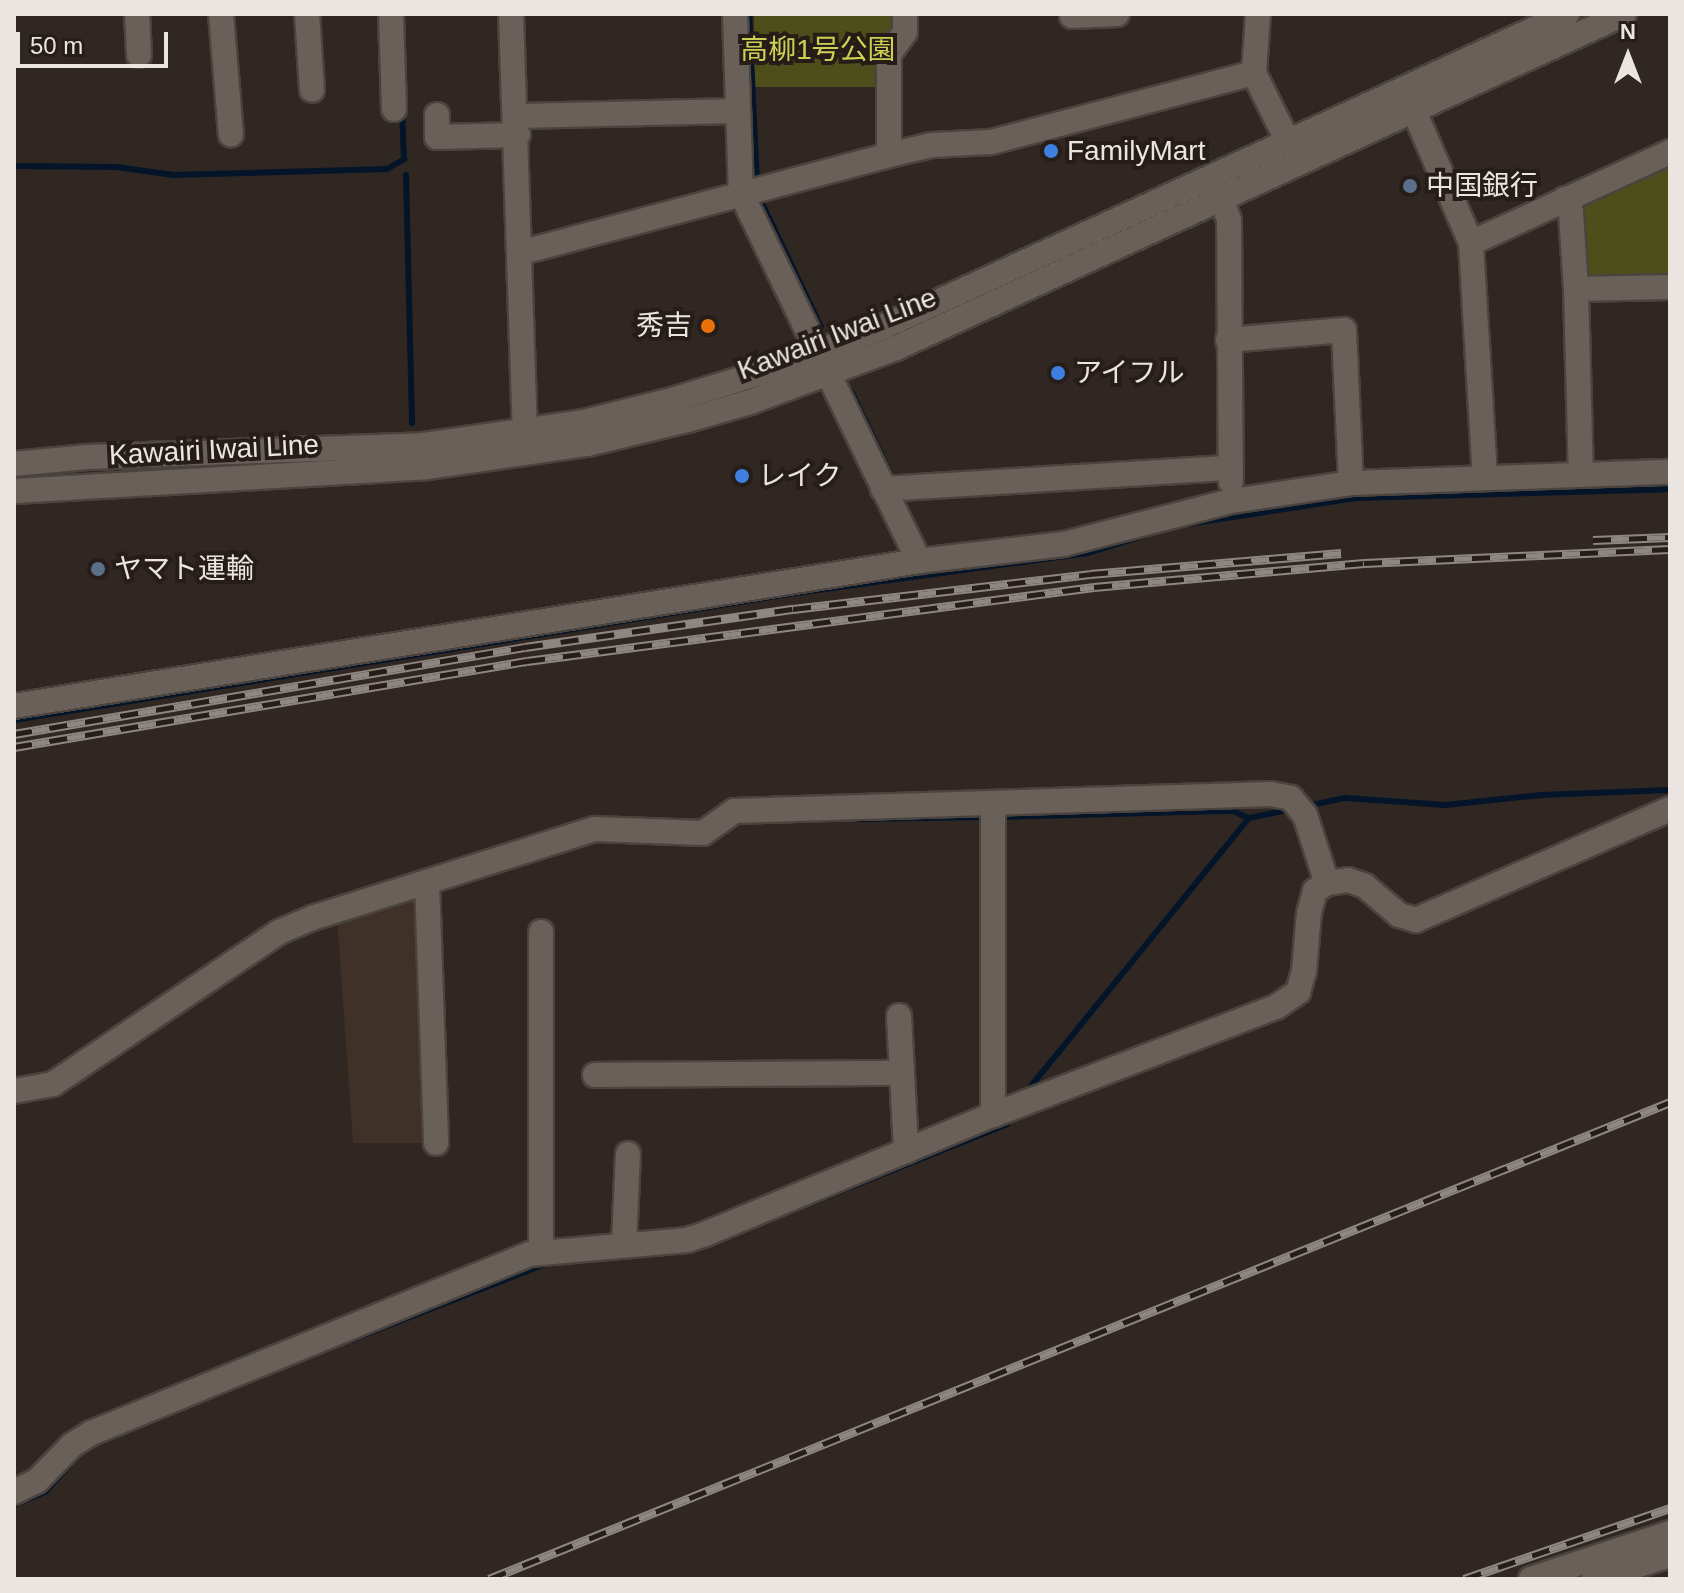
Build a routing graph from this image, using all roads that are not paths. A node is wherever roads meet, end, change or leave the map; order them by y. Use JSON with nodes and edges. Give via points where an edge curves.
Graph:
{"nodes":[{"id":1,"x":137,"y":14,"type":"edge"},
{"id":2,"x":221,"y":14,"type":"edge"},
{"id":3,"x":307,"y":14,"type":"edge"},
{"id":4,"x":391,"y":14,"type":"edge"},
{"id":5,"x":511,"y":14,"type":"edge"},
{"id":6,"x":735,"y":14,"type":"edge"},
{"id":7,"x":905,"y":14,"type":"edge"},
{"id":8,"x":1118,"y":14,"type":"edge"},
{"id":9,"x":1258,"y":14,"type":"edge"},
{"id":10,"x":1567,"y":14,"type":"edge"},
{"id":11,"x":1624,"y":14,"type":"edge"},
{"id":12,"x":1072,"y":16,"type":"dead end"},
{"id":13,"x":139,"y":55,"type":"dead end"},
{"id":14,"x":1254,"y":73,"type":"junction"},
{"id":15,"x":312,"y":90,"type":"dead end"},
{"id":16,"x":394,"y":109,"type":"dead end"},
{"id":17,"x":737,"y":111,"type":"junction"},
{"id":18,"x":1414,"y":111,"type":"junction"},
{"id":19,"x":437,"y":115,"type":"dead end"},
{"id":20,"x":518,"y":125,"type":"junction"},
{"id":21,"x":231,"y":135,"type":"dead end"},
{"id":22,"x":1288,"y":142,"type":"junction"},
{"id":23,"x":1670,"y":152,"type":"edge"},
{"id":24,"x":889,"y":155,"type":"junction"},
{"id":25,"x":753,"y":191,"type":"junction"},
{"id":26,"x":1221,"y":197,"type":"junction"},
{"id":27,"x":1565,"y":199,"type":"junction"},
{"id":28,"x":1471,"y":243,"type":"junction"},
{"id":29,"x":519,"y":253,"type":"junction"},
{"id":30,"x":1670,"y":287,"type":"edge"},
{"id":31,"x":1576,"y":289,"type":"junction"},
{"id":32,"x":1228,"y":340,"type":"junction"},
{"id":33,"x":822,"y":363,"type":"junction"},
{"id":34,"x":525,"y":433,"type":"junction"},
{"id":35,"x":14,"y":464,"type":"edge"},
{"id":36,"x":1230,"y":468,"type":"junction"},
{"id":37,"x":1670,"y":472,"type":"edge"},
{"id":38,"x":1581,"y":474,"type":"junction"},
{"id":39,"x":1485,"y":478,"type":"junction"},
{"id":40,"x":1351,"y":483,"type":"junction"},
{"id":41,"x":883,"y":489,"type":"junction"},
{"id":42,"x":14,"y":491,"type":"edge"},
{"id":43,"x":1232,"y":501,"type":"junction"},
{"id":44,"x":919,"y":561,"type":"junction"},
{"id":45,"x":14,"y":706,"type":"edge"},
{"id":46,"x":1670,"y":809,"type":"edge"},
{"id":47,"x":993,"y":812,"type":"junction"},
{"id":48,"x":427,"y":882,"type":"junction"},
{"id":49,"x":1327,"y":883,"type":"junction"},
{"id":50,"x":541,"y":932,"type":"dead end"},
{"id":51,"x":899,"y":1016,"type":"dead end"},
{"id":52,"x":899,"y":1073,"type":"junction"},
{"id":53,"x":595,"y":1075,"type":"dead end"},
{"id":54,"x":14,"y":1091,"type":"edge"},
{"id":55,"x":993,"y":1115,"type":"junction"},
{"id":56,"x":436,"y":1143,"type":"dead end"},
{"id":57,"x":906,"y":1151,"type":"junction"},
{"id":58,"x":628,"y":1154,"type":"dead end"},
{"id":59,"x":624,"y":1245,"type":"junction"},
{"id":60,"x":541,"y":1251,"type":"junction"},
{"id":61,"x":14,"y":1492,"type":"edge"},
{"id":62,"x":1670,"y":1533,"type":"edge"},
{"id":63,"x":1670,"y":1555,"type":"edge"},
{"id":64,"x":1531,"y":1579,"type":"edge"},
{"id":65,"x":1594,"y":1579,"type":"edge"}],
"edges":[{"from":1,"to":13,"type":"street"},
{"from":2,"to":21,"type":"street"},
{"from":3,"to":15,"type":"street"},
{"from":4,"to":16,"type":"street"},
{"from":5,"to":20,"type":"street"},
{"from":6,"to":17,"type":"street"},
{"from":7,"to":24,"type":"street","via":[[905,32],[889,54]]},
{"from":8,"to":12,"type":"street"},
{"from":9,"to":14,"type":"street"},
{"from":10,"to":22,"type":"street","name":"Kawairi Iwai Line"},
{"from":11,"to":18,"type":"street","name":"Kawairi Iwai Line"},
{"from":14,"to":22,"type":"street"},
{"from":14,"to":24,"type":"street","via":[[991,142],[932,145]]},
{"from":17,"to":20,"type":"street"},
{"from":17,"to":25,"type":"street"},
{"from":18,"to":26,"type":"street","name":"Kawairi Iwai Line"},
{"from":18,"to":28,"type":"street"},
{"from":19,"to":20,"type":"street","via":[[437,137]]},
{"from":20,"to":29,"type":"street"},
{"from":22,"to":33,"type":"street","name":"Kawairi Iwai Line","via":[[885,326]]},
{"from":23,"to":27,"type":"street"},
{"from":24,"to":25,"type":"street"},
{"from":25,"to":29,"type":"street"},
{"from":25,"to":33,"type":"street"},
{"from":26,"to":32,"type":"street","via":[[1229,220]]},
{"from":26,"to":33,"type":"street","name":"Kawairi Iwai Line","via":[[896,348]]},
{"from":27,"to":28,"type":"street"},
{"from":27,"to":31,"type":"street","via":[[1571,212]]},
{"from":28,"to":39,"type":"street"},
{"from":29,"to":34,"type":"street"},
{"from":30,"to":31,"type":"street"},
{"from":31,"to":38,"type":"street"},
{"from":32,"to":36,"type":"street"},
{"from":32,"to":40,"type":"street","via":[[1344,330]]},
{"from":33,"to":34,"type":"street","name":"Kawairi Iwai Line"},
{"from":33,"to":41,"type":"street"},
{"from":33,"to":42,"type":"street","name":"Kawairi Iwai Line","via":[[750,402],[638,434],[486,460]]},
{"from":34,"to":35,"type":"street","name":"Kawairi Iwai Line","via":[[397,447]]},
{"from":36,"to":41,"type":"street"},
{"from":36,"to":43,"type":"street"},
{"from":37,"to":38,"type":"street"},
{"from":38,"to":39,"type":"street"},
{"from":39,"to":40,"type":"street"},
{"from":40,"to":43,"type":"street"},
{"from":41,"to":44,"type":"street"},
{"from":43,"to":44,"type":"street","via":[[1064,544]]},
{"from":44,"to":45,"type":"street"},
{"from":46,"to":49,"type":"street","via":[[1416,920],[1399,915],[1365,886],[1348,880]]},
{"from":47,"to":48,"type":"street","via":[[734,811],[703,833],[595,829]]},
{"from":47,"to":49,"type":"street","via":[[1271,794],[1291,798],[1305,815]]},
{"from":47,"to":55,"type":"street"},
{"from":48,"to":54,"type":"street","via":[[279,932],[53,1084]]},
{"from":48,"to":56,"type":"street"},
{"from":49,"to":55,"type":"street","via":[[1315,891],[1309,913],[1298,992],[1276,1007]]},
{"from":50,"to":60,"type":"street"},
{"from":51,"to":52,"type":"street"},
{"from":52,"to":53,"type":"street"},
{"from":52,"to":57,"type":"street"},
{"from":55,"to":57,"type":"street"},
{"from":57,"to":59,"type":"street","via":[[705,1234]]},
{"from":58,"to":59,"type":"street"},
{"from":59,"to":60,"type":"street"},
{"from":60,"to":61,"type":"street","via":[[91,1433],[37,1481]]},
{"from":62,"to":64,"type":"street"},
{"from":63,"to":65,"type":"street"}]}
